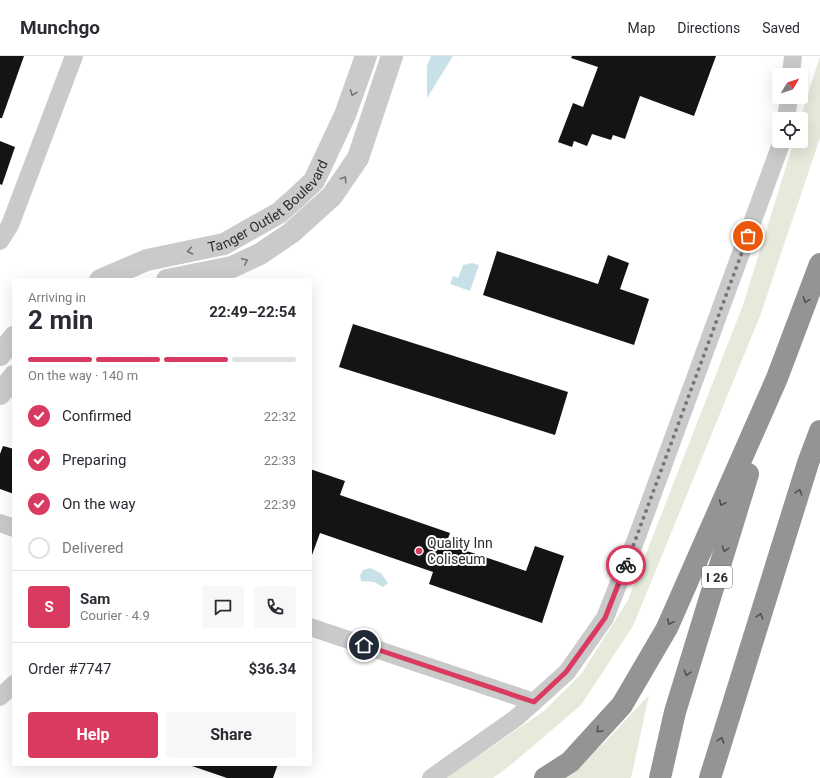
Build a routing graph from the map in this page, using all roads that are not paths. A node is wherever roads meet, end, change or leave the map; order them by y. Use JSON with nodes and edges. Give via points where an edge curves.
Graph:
{"nodes":[{"id":1,"x":74,"y":56,"type":"edge"},
{"id":2,"x":366,"y":56,"type":"edge"},
{"id":3,"x":392,"y":56,"type":"edge"},
{"id":4,"x":793,"y":56,"type":"edge"},
{"id":5,"x":792,"y":68,"type":"edge"},
{"id":6,"x":779,"y":148,"type":"edge"},
{"id":7,"x":0,"y":241,"type":"edge"},
{"id":8,"x":820,"y":264,"type":"edge"},
{"id":9,"x":105,"y":278,"type":"edge"},
{"id":10,"x":177,"y":278,"type":"edge"},
{"id":11,"x":12,"y":340,"type":"edge"},
{"id":12,"x":0,"y":355,"type":"edge"},
{"id":13,"x":778,"y":378,"type":"junction"},
{"id":14,"x":12,"y":379,"type":"edge"},
{"id":15,"x":0,"y":394,"type":"edge"},
{"id":16,"x":820,"y":431,"type":"edge"},
{"id":17,"x":0,"y":523,"type":"edge"},
{"id":18,"x":12,"y":527,"type":"edge"},
{"id":19,"x":312,"y":628,"type":"edge"},
{"id":20,"x":12,"y":686,"type":"edge"},
{"id":21,"x":0,"y":697,"type":"edge"},
{"id":22,"x":534,"y":702,"type":"junction"},
{"id":23,"x":431,"y":778,"type":"edge"},
{"id":24,"x":545,"y":778,"type":"edge"},
{"id":25,"x":660,"y":778,"type":"edge"},
{"id":26,"x":710,"y":778,"type":"edge"}],
"edges":[{"from":1,"to":7,"type":"street","via":[[10,225]]},
{"from":2,"to":9,"type":"street","name":"Tanger Outlet Boulevard","one_way":true,"via":[[345,115],[314,181],[279,213],[224,244],[148,260]]},
{"from":10,"to":3,"type":"street","name":"Tanger Outlet Boulevard","one_way":true,"via":[[232,267],[260,254],[291,233],[332,196],[358,158]]},
{"from":4,"to":5,"type":"street"},
{"from":6,"to":22,"type":"street","via":[[605,618],[566,672]]},
{"from":8,"to":13,"type":"highway","number":"I 26","one_way":true},
{"from":11,"to":12,"type":"street"},
{"from":13,"to":24,"type":"highway","one_way":true,"via":[[667,628],[622,705],[570,762]]},
{"from":13,"to":25,"type":"highway","number":"I 26","one_way":true,"via":[[675,712]]},
{"from":14,"to":15,"type":"street"},
{"from":26,"to":16,"type":"highway","one_way":true,"via":[[808,462]]},
{"from":17,"to":18,"type":"street"},
{"from":19,"to":22,"type":"street"},
{"from":20,"to":21,"type":"street"},
{"from":22,"to":23,"type":"street","via":[[516,718]]}]}
